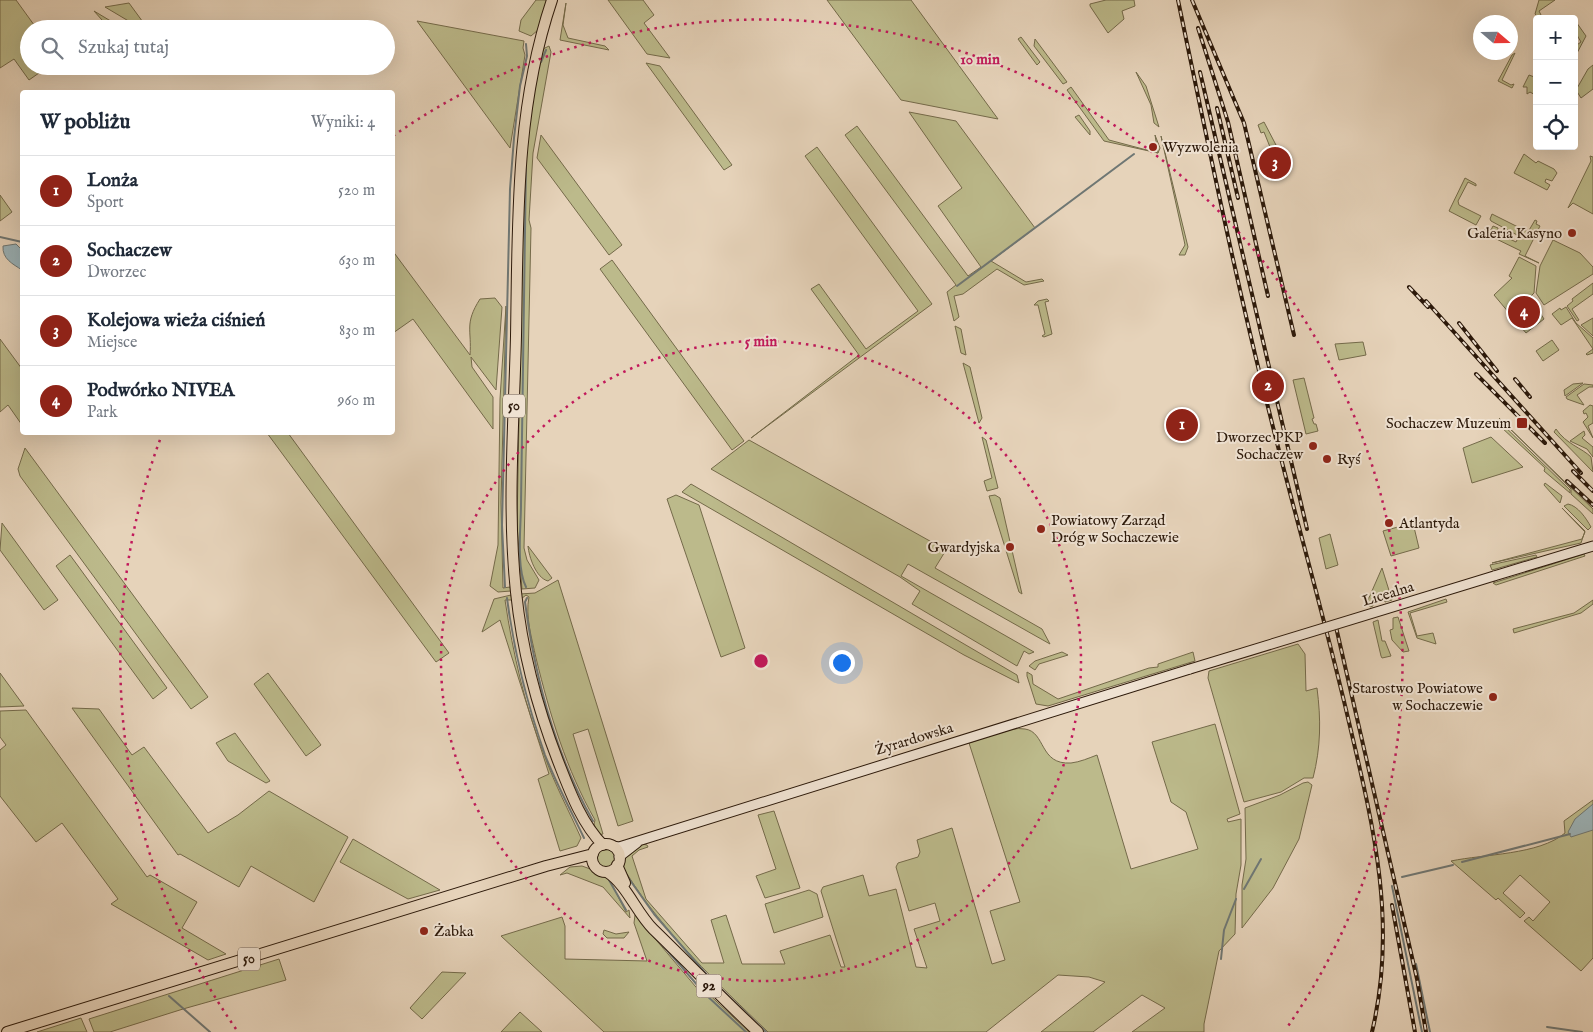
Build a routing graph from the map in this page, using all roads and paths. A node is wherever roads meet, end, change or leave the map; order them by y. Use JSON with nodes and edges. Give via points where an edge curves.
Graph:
{"nodes":[{"id":1,"x":552,"y":0,"type":"edge"},
{"id":2,"x":1593,"y":546,"type":"edge"},
{"id":3,"x":1190,"y":670,"type":"joint"},
{"id":4,"x":646,"y":838,"type":"junction"},
{"id":5,"x":599,"y":852,"type":"junction"},
{"id":6,"x":618,"y":861,"type":"junction"},
{"id":7,"x":607,"y":872,"type":"junction"},
{"id":8,"x":663,"y":937,"type":"junction"},
{"id":9,"x":7,"y":1032,"type":"edge"},
{"id":10,"x":758,"y":1032,"type":"edge"}],
"edges":[{"from":1,"to":5,"type":"main road","number":"50","via":[[531,76],[520,155],[512,546],[518,613],[533,686],[563,774]]},
{"from":2,"to":3,"type":"main road","name":"Licealna","bridge":true},
{"from":3,"to":4,"type":"main road","name":"Żyrardowska"},
{"from":4,"to":5,"type":"main road","name":"Żyrardowska"},
{"from":4,"to":6,"type":"main road","name":"Żyrardowska"},
{"from":5,"to":6,"type":"main road","number":"50"},
{"from":5,"to":7,"type":"main road","number":"50","via":[[597,869]]},
{"from":5,"to":9,"type":"main road","name":"Żyrardowska","number":"50","via":[[578,864],[529,873]]},
{"from":6,"to":7,"type":"main road"},
{"from":6,"to":8,"type":"main road","number":"92","via":[[622,879]]},
{"from":7,"to":8,"type":"main road","number":"92"},
{"from":8,"to":10,"type":"main road","number":"92","via":[[709,987]]}]}
